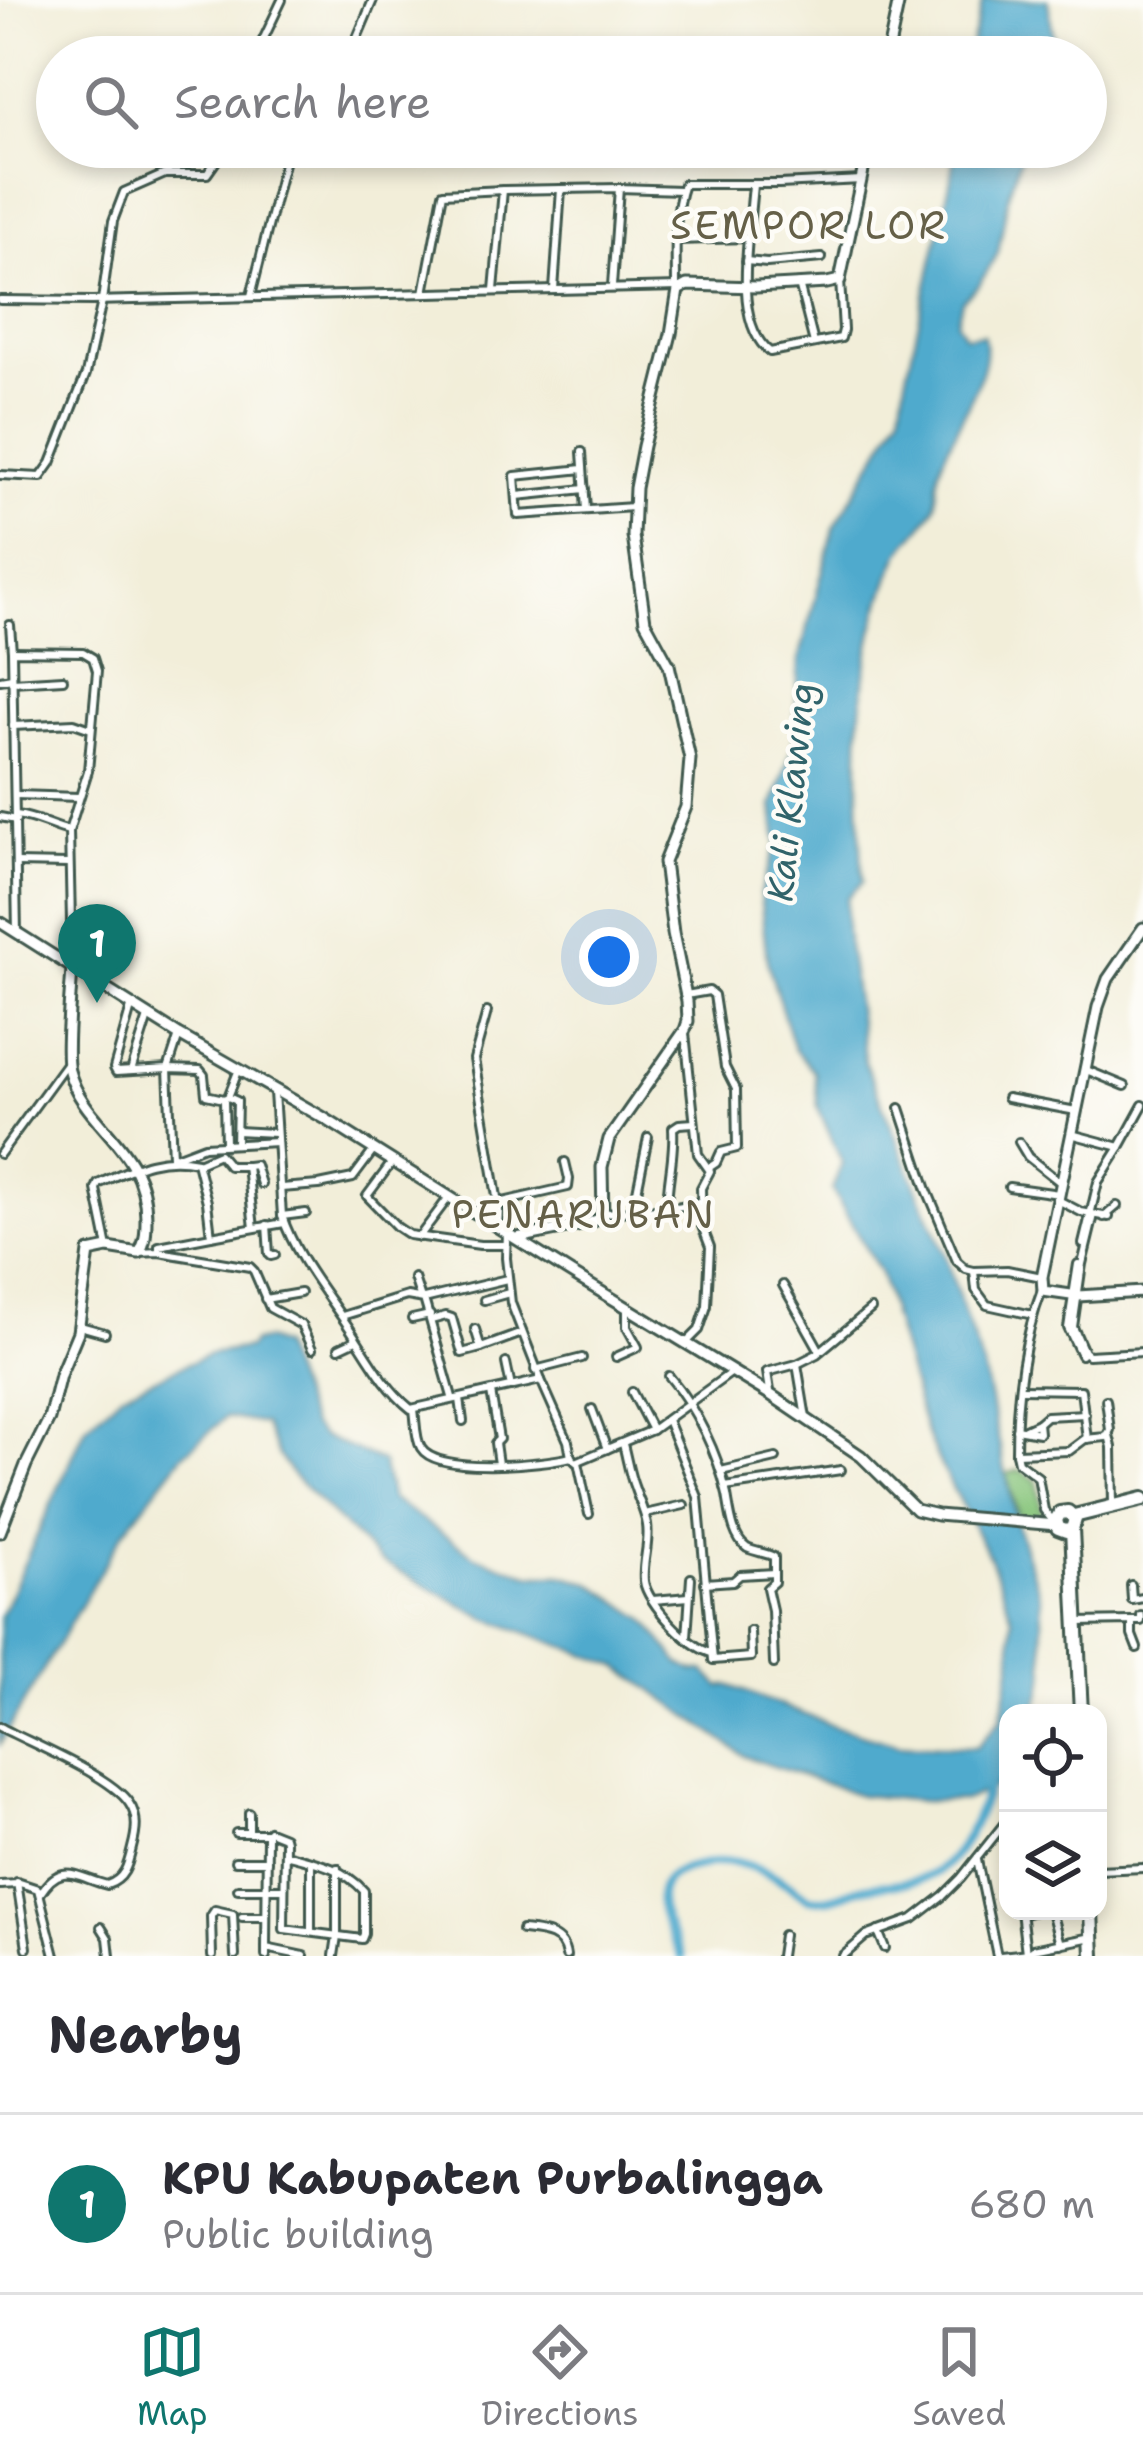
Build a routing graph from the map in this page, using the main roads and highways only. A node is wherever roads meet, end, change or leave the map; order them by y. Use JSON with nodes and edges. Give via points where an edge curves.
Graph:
{"nodes":[{"id":1,"x":1143,"y":1499,"type":"edge"},
{"id":2,"x":1073,"y":1522,"type":"junction"},
{"id":3,"x":1056,"y":1525,"type":"road end"},
{"id":4,"x":1081,"y":1704,"type":"edge"},
{"id":5,"x":1091,"y":1920,"type":"edge"},
{"id":6,"x":1093,"y":1956,"type":"edge"}],
"edges":[{"from":1,"to":2,"type":"main road"},
{"from":2,"to":3,"type":"main road","via":[[1063,1531]]},
{"from":2,"to":4,"type":"main road"},
{"from":5,"to":6,"type":"main road"}]}
